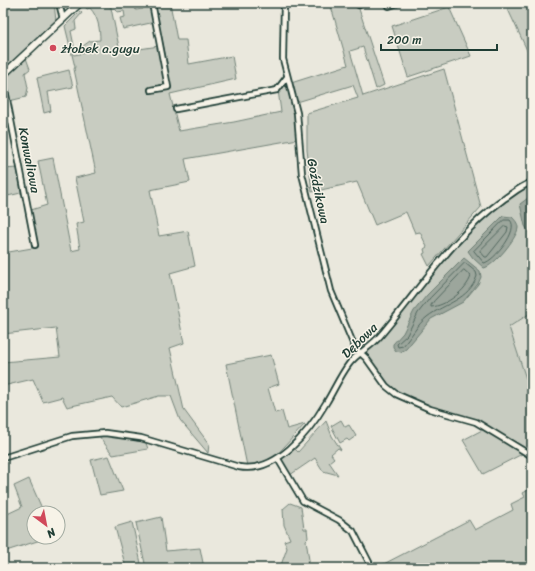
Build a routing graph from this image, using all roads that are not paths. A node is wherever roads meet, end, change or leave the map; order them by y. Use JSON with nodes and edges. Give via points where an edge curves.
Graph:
{"nodes":[{"id":1,"x":59,"y":3,"type":"edge"},
{"id":2,"x":80,"y":3,"type":"edge"},
{"id":3,"x":152,"y":3,"type":"edge"},
{"id":4,"x":284,"y":3,"type":"edge"},
{"id":5,"x":398,"y":3,"type":"edge"},
{"id":6,"x":389,"y":6,"type":"dead end"},
{"id":7,"x":63,"y":19,"type":"junction"},
{"id":8,"x":3,"y":75,"type":"edge"},
{"id":9,"x":287,"y":77,"type":"junction"},
{"id":10,"x":3,"y":79,"type":"edge"},
{"id":11,"x":151,"y":90,"type":"dead end"},
{"id":12,"x":176,"y":109,"type":"dead end"},
{"id":13,"x":532,"y":182,"type":"edge"},
{"id":14,"x":35,"y":245,"type":"dead end"},
{"id":15,"x":361,"y":353,"type":"junction"},
{"id":16,"x":532,"y":456,"type":"edge"},
{"id":17,"x":3,"y":458,"type":"edge"},
{"id":18,"x":278,"y":459,"type":"junction"},
{"id":19,"x":372,"y":568,"type":"edge"}],
"edges":[{"from":1,"to":7,"type":"street"},
{"from":2,"to":7,"type":"street"},
{"from":3,"to":11,"type":"street","via":[[168,87]]},
{"from":4,"to":9,"type":"street","name":"Goździkowa","via":[[283,56]]},
{"from":5,"to":6,"type":"street"},
{"from":7,"to":8,"type":"street"},
{"from":9,"to":12,"type":"street","via":[[277,90]]},
{"from":9,"to":15,"type":"street","name":"Goździkowa","via":[[298,118],[302,174],[322,259],[339,312],[353,344]]},
{"from":10,"to":14,"type":"street","name":"Konwaliowa"},
{"from":13,"to":15,"type":"street","name":"Dębowa","via":[[497,204],[466,231],[376,341]]},
{"from":15,"to":16,"type":"street","name":"Goździkowa","via":[[386,386],[396,394],[430,409],[476,422]]},
{"from":15,"to":18,"type":"street","name":"Dębowa","via":[[348,364],[310,426]]},
{"from":17,"to":18,"type":"street","name":"Dębowa","via":[[72,436],[95,433],[128,435],[252,469],[266,466]]},
{"from":18,"to":19,"type":"street","via":[[303,501],[339,520],[353,531]]}]}
